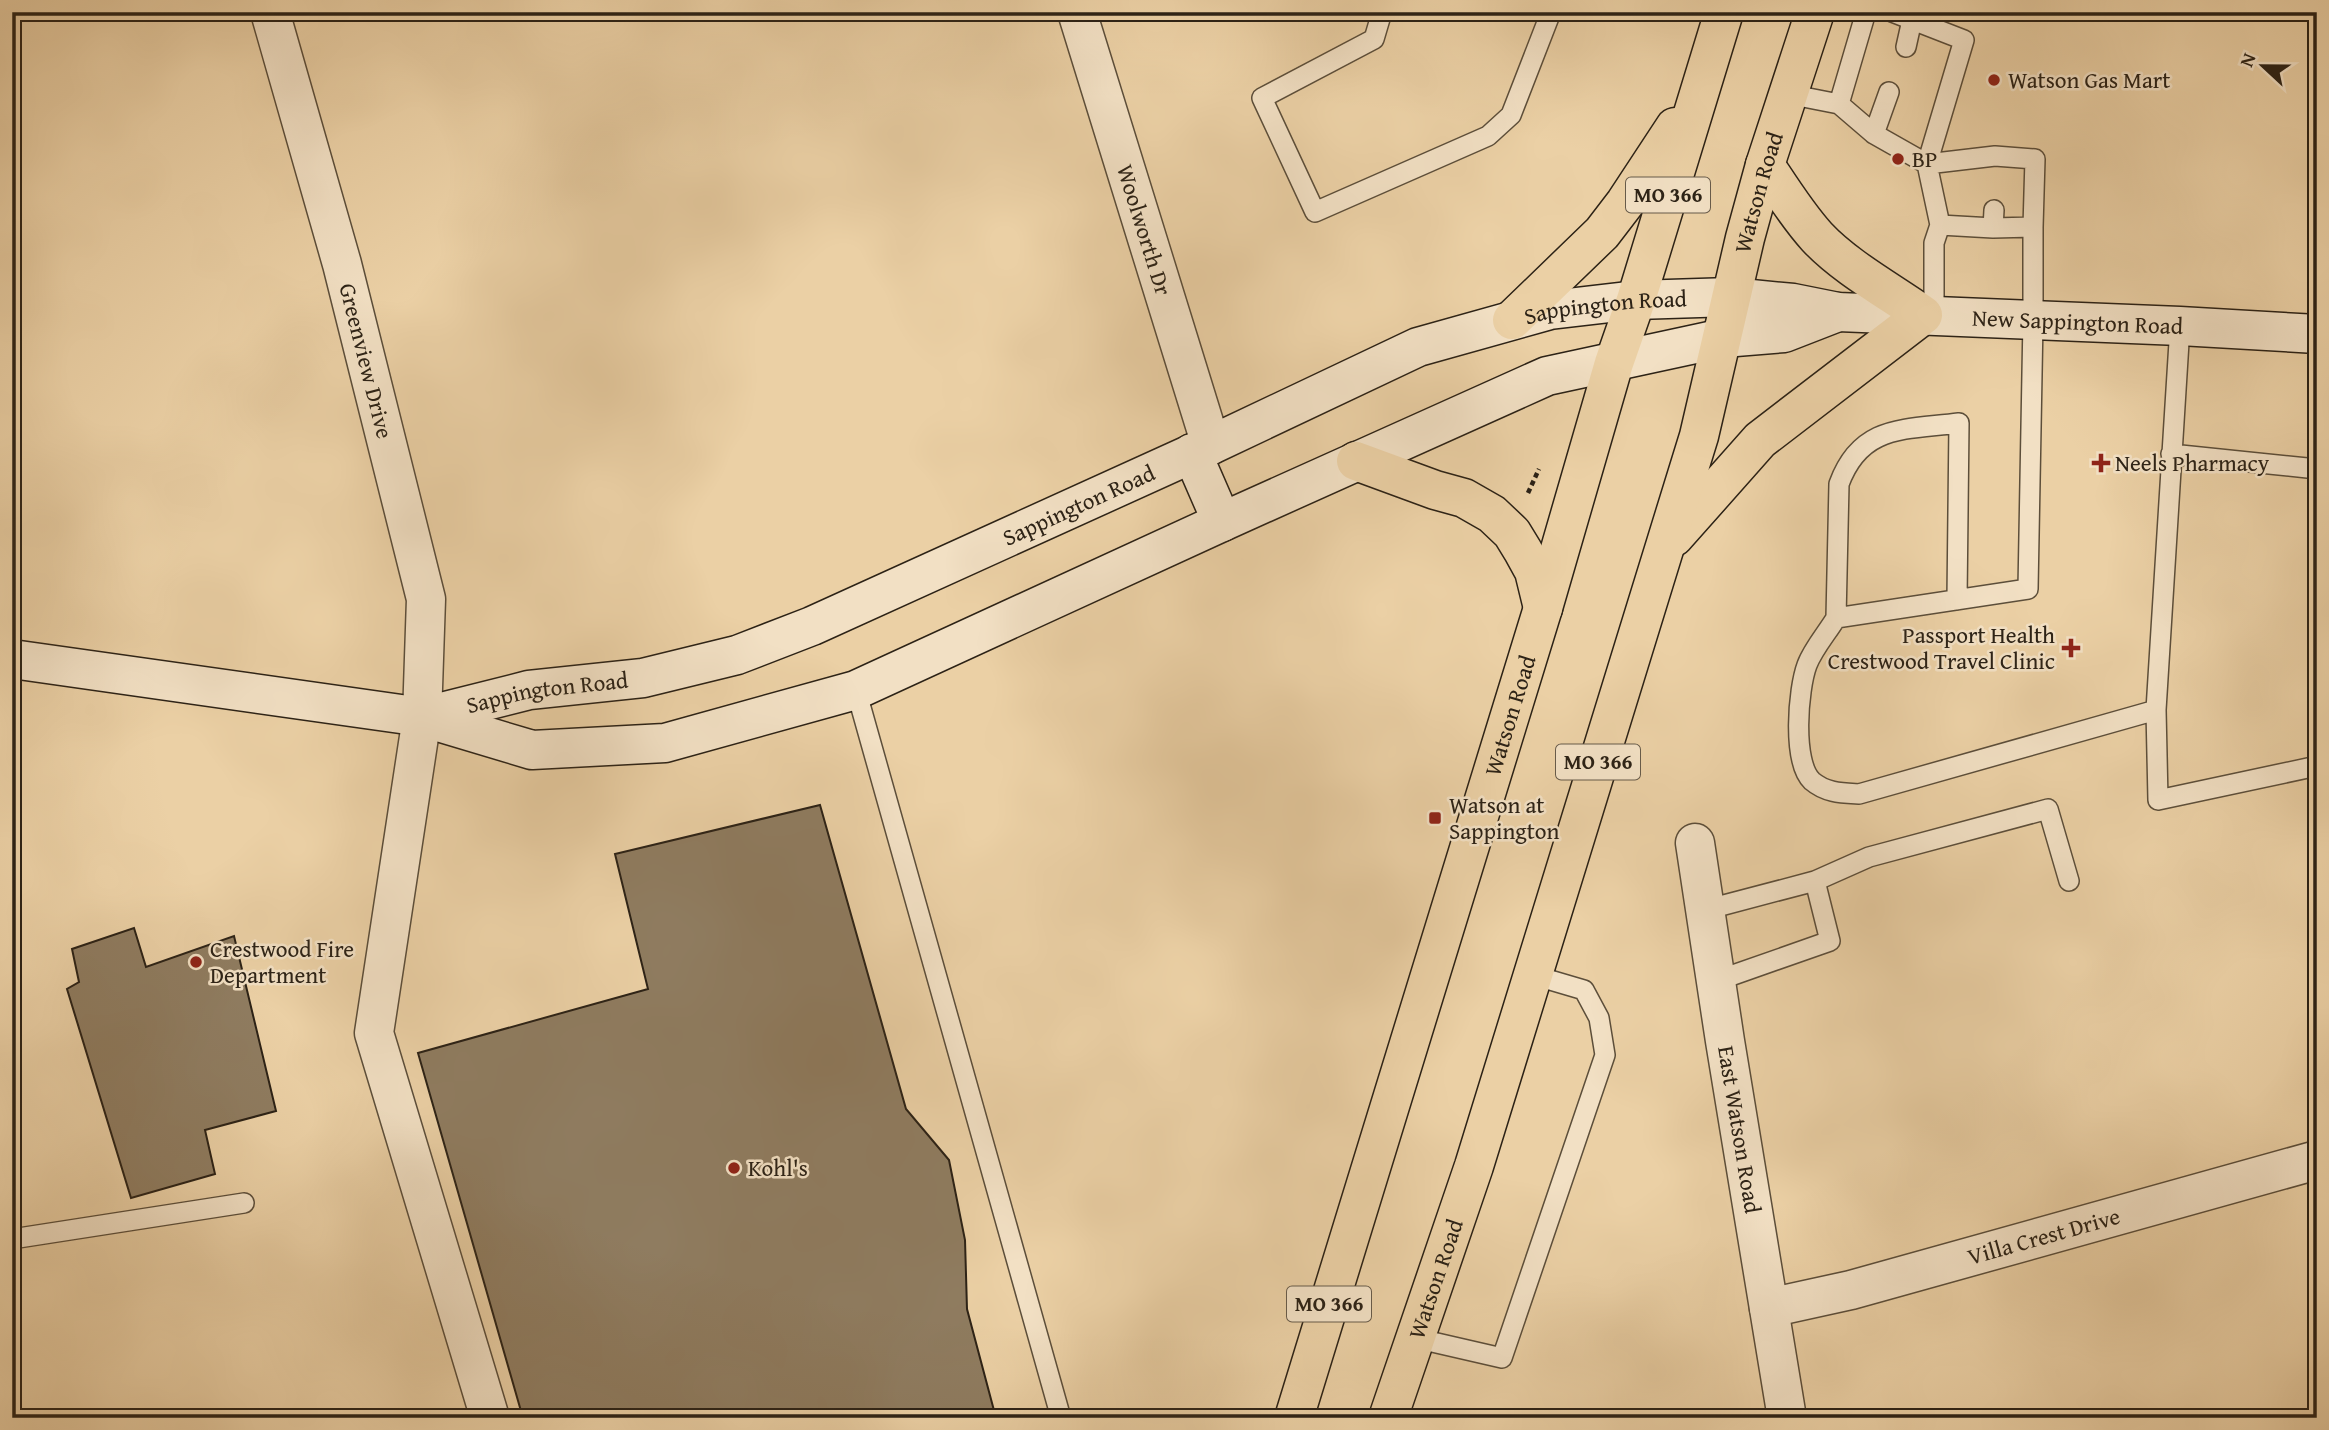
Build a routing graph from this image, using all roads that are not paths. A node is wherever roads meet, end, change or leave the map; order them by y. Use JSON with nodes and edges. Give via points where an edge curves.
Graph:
{"nodes":[{"id":1,"x":270,"y":12,"type":"edge"},
{"id":2,"x":1382,"y":12,"type":"edge"},
{"id":3,"x":1551,"y":12,"type":"edge"},
{"id":4,"x":1724,"y":12,"type":"edge"},
{"id":5,"x":1815,"y":12,"type":"edge"},
{"id":6,"x":1867,"y":12,"type":"edge"},
{"id":7,"x":1892,"y":12,"type":"edge"},
{"id":8,"x":1082,"y":13,"type":"edge"},
{"id":9,"x":1912,"y":20,"type":"junction"},
{"id":10,"x":1906,"y":47,"type":"dead end"},
{"id":11,"x":1700,"y":91,"type":"junction"},
{"id":12,"x":1889,"y":92,"type":"dead end"},
{"id":13,"x":1788,"y":94,"type":"junction"},
{"id":14,"x":1839,"y":104,"type":"junction"},
{"id":15,"x":1874,"y":134,"type":"junction"},
{"id":16,"x":1927,"y":164,"type":"junction"},
{"id":17,"x":1765,"y":165,"type":"junction"},
{"id":18,"x":1940,"y":225,"type":"junction"},
{"id":19,"x":2033,"y":227,"type":"junction"},
{"id":20,"x":1731,"y":297,"type":"junction"},
{"id":21,"x":1636,"y":300,"type":"junction"},
{"id":22,"x":1838,"y":312,"type":"junction"},
{"id":23,"x":1928,"y":314,"type":"junction"},
{"id":24,"x":1512,"y":320,"type":"junction"},
{"id":25,"x":2033,"y":320,"type":"junction"},
{"id":26,"x":2180,"y":326,"type":"junction"},
{"id":27,"x":2317,"y":334,"type":"edge"},
{"id":28,"x":1723,"y":338,"type":"junction"},
{"id":29,"x":1614,"y":363,"type":"junction"},
{"id":30,"x":1201,"y":449,"type":"junction"},
{"id":31,"x":2171,"y":454,"type":"junction"},
{"id":32,"x":1356,"y":461,"type":"junction"},
{"id":33,"x":2317,"y":469,"type":"edge"},
{"id":34,"x":1222,"y":522,"type":"junction"},
{"id":35,"x":1664,"y":549,"type":"junction"},
{"id":36,"x":1957,"y":600,"type":"junction"},
{"id":37,"x":1543,"y":608,"type":"junction"},
{"id":38,"x":1836,"y":618,"type":"junction"},
{"id":39,"x":12,"y":659,"type":"edge"},
{"id":40,"x":856,"y":690,"type":"junction"},
{"id":41,"x":2156,"y":710,"type":"junction"},
{"id":42,"x":422,"y":717,"type":"junction"},
{"id":43,"x":2317,"y":766,"type":"edge"},
{"id":44,"x":1695,"y":843,"type":"dead end"},
{"id":45,"x":1815,"y":881,"type":"junction"},
{"id":46,"x":2069,"y":881,"type":"dead end"},
{"id":47,"x":1705,"y":910,"type":"junction"},
{"id":48,"x":1533,"y":975,"type":"junction"},
{"id":49,"x":1716,"y":981,"type":"junction"},
{"id":50,"x":2317,"y":1160,"type":"edge"},
{"id":51,"x":244,"y":1203,"type":"dead end"},
{"id":52,"x":12,"y":1239,"type":"edge"},
{"id":53,"x":1769,"y":1308,"type":"junction"},
{"id":54,"x":1415,"y":1338,"type":"junction"},
{"id":55,"x":490,"y":1418,"type":"edge"},
{"id":56,"x":1061,"y":1418,"type":"edge"},
{"id":57,"x":1294,"y":1418,"type":"edge"},
{"id":58,"x":1388,"y":1418,"type":"edge"},
{"id":59,"x":1787,"y":1418,"type":"edge"}],
"edges":[{"from":1,"to":42,"type":"main road","name":"Greenview Drive","via":[[342,264],[426,599]]},
{"from":2,"to":3,"type":"lane","via":[[1374,39],[1262,98],[1315,212],[1488,136],[1511,115]]},
{"from":4,"to":11,"type":"main road","name":"Watson Road","number":"MO 366"},
{"from":5,"to":13,"type":"main road","name":"Watson Road","number":"MO 366"},
{"from":6,"to":14,"type":"lane"},
{"from":7,"to":9,"type":"lane"},
{"from":8,"to":30,"type":"main road","name":"Woolworth Dr"},
{"from":9,"to":10,"type":"lane"},
{"from":9,"to":16,"type":"lane","via":[[1964,40]]},
{"from":11,"to":21,"type":"main road","name":"Watson Road","number":"MO 366"},
{"from":11,"to":24,"type":"main road","via":[[1602,233]]},
{"from":12,"to":15,"type":"lane"},
{"from":13,"to":14,"type":"lane"},
{"from":13,"to":17,"type":"main road","name":"Watson Road","number":"MO 366"},
{"from":14,"to":15,"type":"lane"},
{"from":15,"to":16,"type":"lane"},
{"from":16,"to":18,"type":"lane"},
{"from":16,"to":19,"type":"lane","via":[[2035,159]]},
{"from":17,"to":20,"type":"main road","name":"Watson Road","number":"MO 366"},
{"from":17,"to":23,"type":"main road","via":[[1817,237]]},
{"from":18,"to":19,"type":"lane","via":[[1993,219]]},
{"from":18,"to":23,"type":"lane","via":[[1934,243]]},
{"from":19,"to":25,"type":"lane"},
{"from":20,"to":21,"type":"main road","name":"Sappington Road"},
{"from":20,"to":22,"type":"main road","name":"New Sappington Road"},
{"from":20,"to":28,"type":"main road","name":"Watson Road","number":"MO 366"},
{"from":21,"to":24,"type":"main road","name":"Sappington Road","via":[[1549,310]]},
{"from":21,"to":29,"type":"main road","name":"Watson Road","number":"MO 366"},
{"from":22,"to":23,"type":"main road","name":"New Sappington Road"},
{"from":22,"to":28,"type":"main road","name":"New Sappington Road","via":[[1784,333]]},
{"from":23,"to":25,"type":"main road","name":"New Sappington Road"},
{"from":23,"to":35,"type":"main road","via":[[1760,440]]},
{"from":24,"to":30,"type":"main road","name":"Sappington Road","via":[[1418,347]]},
{"from":25,"to":26,"type":"main road","name":"New Sappington Road"},
{"from":25,"to":36,"type":"lane","via":[[2028,589]]},
{"from":26,"to":27,"type":"main road","name":"New Sappington Road"},
{"from":26,"to":31,"type":"lane"},
{"from":28,"to":29,"type":"main road","name":"New Sappington Road"},
{"from":28,"to":35,"type":"main road","name":"Watson Road","number":"MO 366"},
{"from":29,"to":32,"type":"main road","name":"Sappington Road","via":[[1547,376]]},
{"from":29,"to":37,"type":"main road","name":"Watson Road","number":"MO 366"},
{"from":30,"to":34,"type":"main road","name":"Woolworth Dr"},
{"from":30,"to":42,"type":"main road","name":"Sappington Road","via":[[812,626],[737,655],[643,678],[529,690]]},
{"from":31,"to":33,"type":"lane"},
{"from":31,"to":41,"type":"lane"},
{"from":32,"to":34,"type":"main road","name":"Sappington Road"},
{"from":32,"to":37,"type":"main road","via":[[1464,498],[1492,514],[1512,533],[1534,571]]},
{"from":34,"to":40,"type":"main road","name":"Sappington Road"},
{"from":35,"to":48,"type":"main road","name":"Watson Road","number":"MO 366"},
{"from":36,"to":38,"type":"lane"},
{"from":36,"to":38,"type":"lane","via":[[1959,423],[1884,432],[1846,465],[1839,484]]},
{"from":37,"to":57,"type":"main road","name":"Watson Road","number":"MO 366"},
{"from":38,"to":41,"type":"lane","via":[[1808,663],[1799,697],[1801,761],[1811,780],[1833,792],[1858,794]]},
{"from":39,"to":42,"type":"main road","name":"Sappington Road"},
{"from":40,"to":42,"type":"main road","name":"Sappington Road","via":[[665,743],[532,750]]},
{"from":40,"to":56,"type":"lane"},
{"from":41,"to":43,"type":"lane","via":[[2158,800]]},
{"from":42,"to":55,"type":"main road","name":"Greenview Drive","via":[[374,1033]]},
{"from":44,"to":47,"type":"main road","name":"East Watson Road"},
{"from":45,"to":46,"type":"lane","via":[[1869,857],[2048,809]]},
{"from":45,"to":47,"type":"lane"},
{"from":45,"to":49,"type":"lane","via":[[1830,941]]},
{"from":47,"to":49,"type":"main road","name":"East Watson Road"},
{"from":48,"to":54,"type":"main road","name":"Watson Road","number":"MO 366"},
{"from":48,"to":54,"type":"lane","via":[[1584,990],[1599,1018],[1605,1055],[1502,1358]]},
{"from":49,"to":53,"type":"main road","name":"East Watson Road"},
{"from":50,"to":53,"type":"main road","name":"Villa Crest Drive","via":[[1851,1290]]},
{"from":51,"to":52,"type":"lane"},
{"from":53,"to":59,"type":"main road","name":"East Watson Road"},
{"from":54,"to":58,"type":"main road","name":"Watson Road","number":"MO 366"}]}
